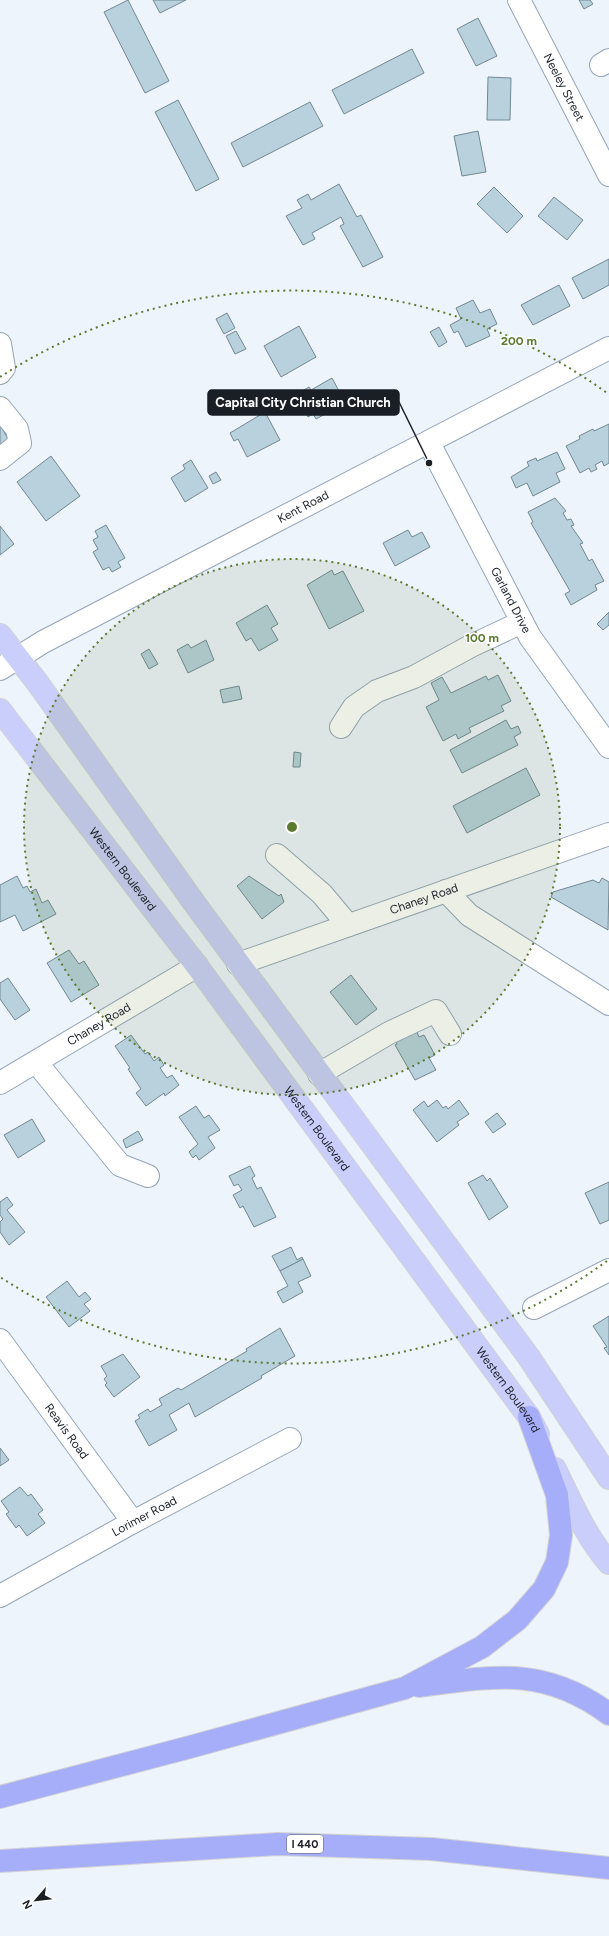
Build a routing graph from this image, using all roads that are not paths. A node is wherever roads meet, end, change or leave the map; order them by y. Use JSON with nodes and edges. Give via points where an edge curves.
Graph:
{"nodes":[{"id":1,"x":519,"y":0,"type":"edge"},
{"id":2,"x":609,"y":175,"type":"edge"},
{"id":3,"x":0,"y":344,"type":"edge"},
{"id":4,"x":609,"y":348,"type":"edge"},
{"id":5,"x":0,"y":373,"type":"edge"},
{"id":6,"x":0,"y":408,"type":"edge"},
{"id":7,"x":429,"y":442,"type":"junction"},
{"id":8,"x":0,"y":460,"type":"edge"},
{"id":9,"x":522,"y":622,"type":"junction"},
{"id":10,"x":0,"y":635,"type":"edge"},
{"id":11,"x":9,"y":663,"type":"edge"},
{"id":12,"x":0,"y":710,"type":"edge"},
{"id":13,"x":341,"y":727,"type":"dead end"},
{"id":14,"x":609,"y":747,"type":"edge"},
{"id":15,"x":609,"y":834,"type":"edge"},
{"id":16,"x":277,"y":855,"type":"dead end"},
{"id":17,"x":446,"y":891,"type":"junction"},
{"id":18,"x":348,"y":925,"type":"junction"},
{"id":19,"x":238,"y":964,"type":"junction"},
{"id":20,"x":197,"y":966,"type":"junction"},
{"id":21,"x":609,"y":1004,"type":"edge"},
{"id":22,"x":450,"y":1034,"type":"dead end"},
{"id":23,"x":36,"y":1062,"type":"junction"},
{"id":24,"x":319,"y":1074,"type":"junction"},
{"id":25,"x":0,"y":1083,"type":"edge"},
{"id":26,"x":148,"y":1176,"type":"dead end"},
{"id":27,"x":609,"y":1270,"type":"edge"},
{"id":28,"x":534,"y":1308,"type":"dead end"},
{"id":29,"x":0,"y":1340,"type":"edge"},
{"id":30,"x":529,"y":1417,"type":"junction"},
{"id":31,"x":290,"y":1439,"type":"dead end"},
{"id":32,"x":609,"y":1478,"type":"edge"},
{"id":33,"x":133,"y":1522,"type":"junction"},
{"id":34,"x":609,"y":1563,"type":"edge"},
{"id":35,"x":0,"y":1596,"type":"edge"},
{"id":36,"x":404,"y":1688,"type":"junction"},
{"id":37,"x":609,"y":1714,"type":"edge"},
{"id":38,"x":0,"y":1797,"type":"edge"},
{"id":39,"x":0,"y":1861,"type":"edge"},
{"id":40,"x":609,"y":1868,"type":"edge"}],
"edges":[{"from":1,"to":2,"type":"street","name":"Neeley Street"},
{"from":3,"to":5,"type":"street","via":[[4,368]]},
{"from":4,"to":7,"type":"street","name":"Kent Road"},
{"from":6,"to":8,"type":"street","via":[[16,429],[20,443]]},
{"from":7,"to":9,"type":"street","name":"Garland Drive"},
{"from":7,"to":11,"type":"street","name":"Kent Road","via":[[43,642]]},
{"from":9,"to":13,"type":"street","via":[[414,677],[377,691],[354,707]]},
{"from":9,"to":14,"type":"street","name":"Garland Drive","via":[[530,637]]},
{"from":10,"to":11,"type":"main road"},
{"from":11,"to":19,"type":"main road"},
{"from":12,"to":20,"type":"main road","name":"Western Boulevard"},
{"from":15,"to":17,"type":"street","name":"Chaney Road"},
{"from":16,"to":18,"type":"street","via":[[322,894]]},
{"from":17,"to":18,"type":"street","name":"Chaney Road"},
{"from":17,"to":21,"type":"street","via":[[469,915]]},
{"from":18,"to":19,"type":"street","name":"Chaney Road"},
{"from":19,"to":24,"type":"main road"},
{"from":20,"to":23,"type":"street","name":"Chaney Road"},
{"from":20,"to":30,"type":"main road","name":"Western Boulevard"},
{"from":22,"to":24,"type":"street","via":[[436,1011],[389,1033]]},
{"from":23,"to":25,"type":"street","name":"Chaney Road"},
{"from":23,"to":26,"type":"street","via":[[120,1165]]},
{"from":24,"to":32,"type":"main road","via":[[528,1356]]},
{"from":27,"to":28,"type":"street"},
{"from":29,"to":33,"type":"street","name":"Reavis Road"},
{"from":30,"to":34,"type":"main road","name":"Western Boulevard","via":[[582,1522]]},
{"from":30,"to":36,"type":"highway","via":[[557,1495],[561,1535],[557,1562],[544,1589],[517,1620],[482,1647]]},
{"from":31,"to":33,"type":"street","name":"Lorimer Road"},
{"from":33,"to":35,"type":"street","name":"Lorimer Road"},
{"from":36,"to":37,"type":"highway","via":[[489,1676],[530,1679],[574,1692]]},
{"from":36,"to":38,"type":"highway"},
{"from":39,"to":40,"type":"highway","number":"I 440","via":[[278,1844],[431,1849]]}]}
